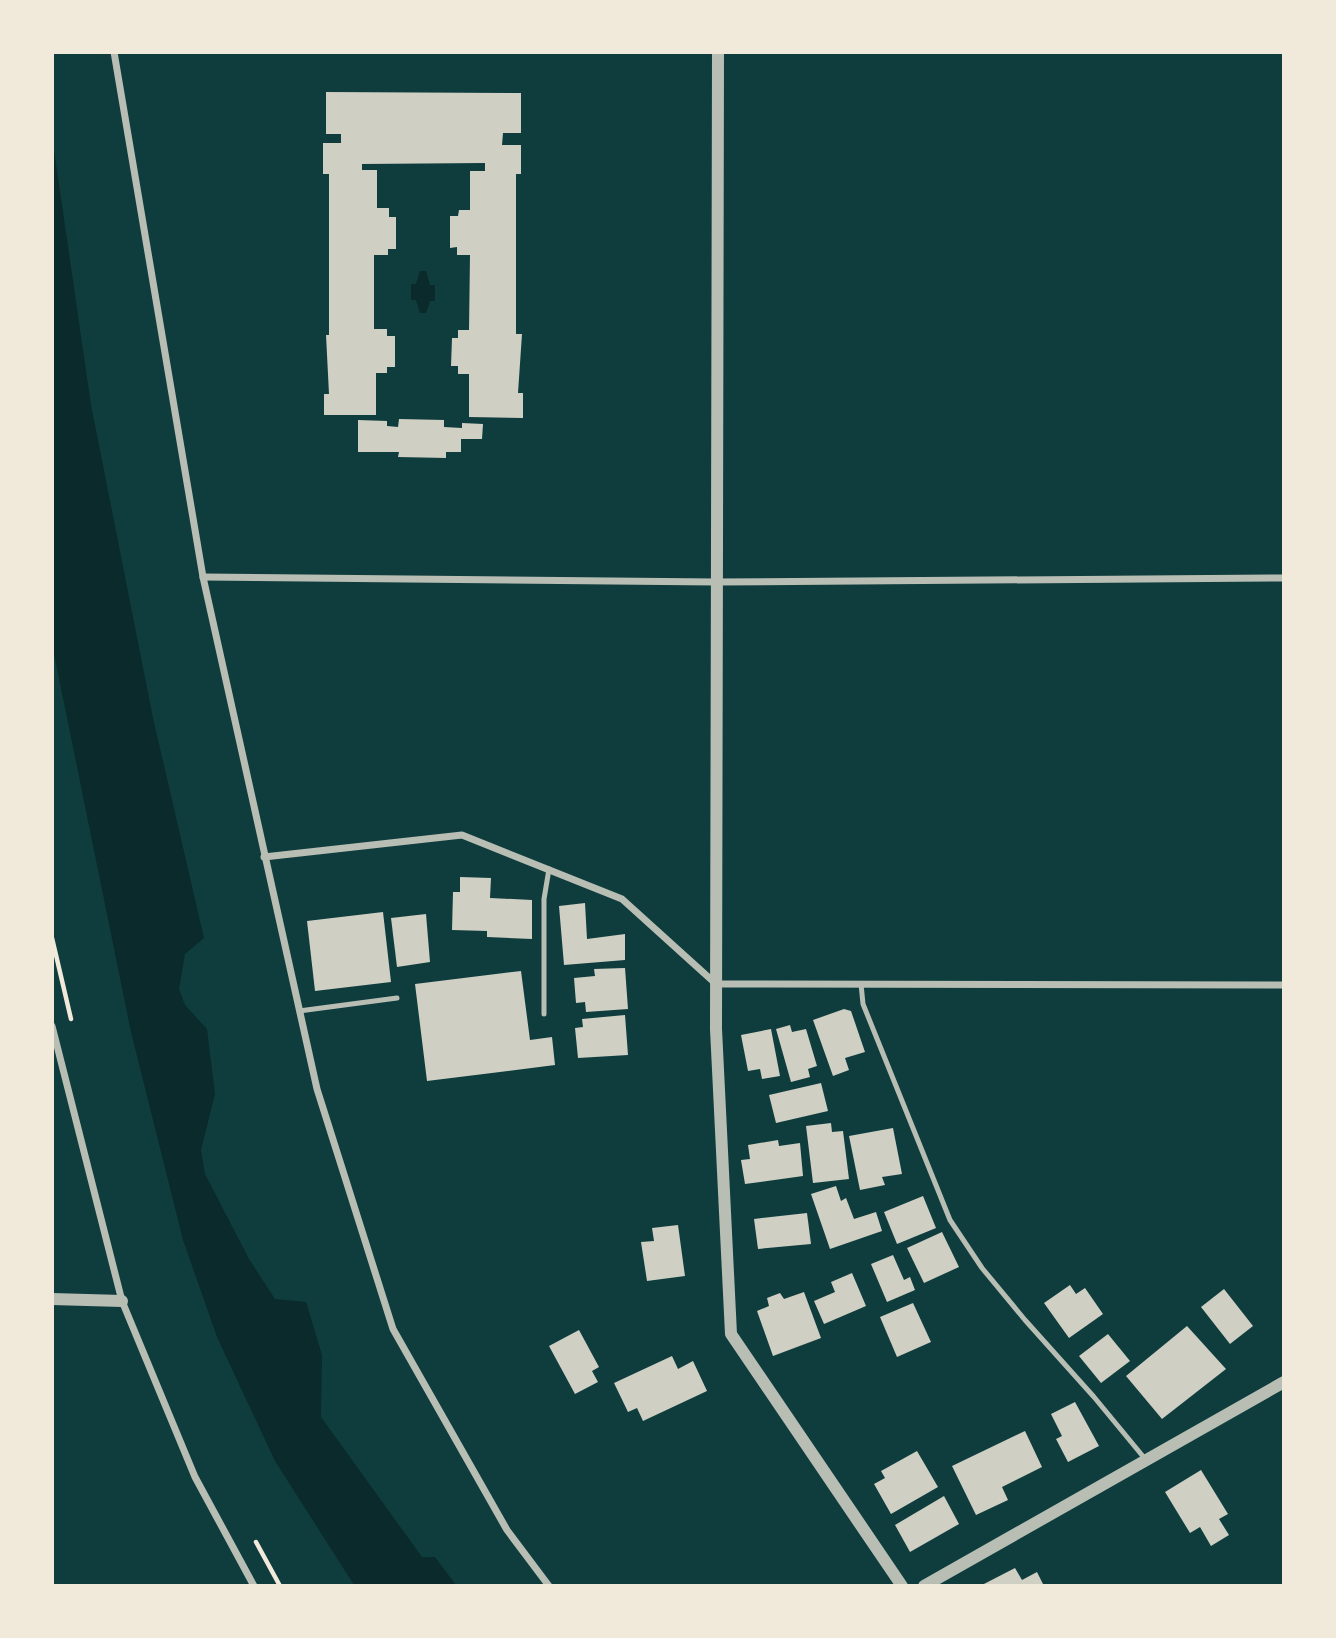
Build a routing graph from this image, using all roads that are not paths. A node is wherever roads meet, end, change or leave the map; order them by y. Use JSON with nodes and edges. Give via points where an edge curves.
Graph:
{"nodes":[{"id":1,"x":114,"y":52,"type":"edge"},
{"id":2,"x":718,"y":52,"type":"edge"},
{"id":3,"x":203,"y":578,"type":"junction"},
{"id":4,"x":1283,"y":578,"type":"edge"},
{"id":5,"x":715,"y":582,"type":"junction"},
{"id":6,"x":264,"y":857,"type":"junction"},
{"id":7,"x":549,"y":869,"type":"junction"},
{"id":8,"x":716,"y":984,"type":"junction"},
{"id":9,"x":861,"y":984,"type":"junction"},
{"id":10,"x":1283,"y":985,"type":"edge"},
{"id":11,"x":397,"y":998,"type":"dead end"},
{"id":12,"x":299,"y":1012,"type":"junction"},
{"id":13,"x":544,"y":1014,"type":"dead end"},
{"id":14,"x":52,"y":1026,"type":"edge"},
{"id":15,"x":52,"y":1299,"type":"edge"},
{"id":16,"x":122,"y":1301,"type":"junction"},
{"id":17,"x":1283,"y":1382,"type":"edge"},
{"id":18,"x":1146,"y":1460,"type":"junction"},
{"id":19,"x":254,"y":1586,"type":"edge"},
{"id":20,"x":549,"y":1586,"type":"edge"},
{"id":21,"x":902,"y":1586,"type":"edge"},
{"id":22,"x":924,"y":1586,"type":"edge"}],
"edges":[{"from":1,"to":3,"type":"street"},
{"from":2,"to":5,"type":"street"},
{"from":3,"to":5,"type":"street"},
{"from":3,"to":6,"type":"street"},
{"from":4,"to":5,"type":"street"},
{"from":5,"to":8,"type":"street"},
{"from":6,"to":7,"type":"street","via":[[462,835]]},
{"from":6,"to":12,"type":"street"},
{"from":7,"to":8,"type":"street","via":[[622,899]]},
{"from":7,"to":13,"type":"lane","via":[[544,899]]},
{"from":8,"to":9,"type":"street"},
{"from":8,"to":21,"type":"street","via":[[731,1334]]},
{"from":9,"to":10,"type":"street"},
{"from":9,"to":18,"type":"lane","via":[[863,1004],[950,1220],[982,1268]]},
{"from":11,"to":12,"type":"lane"},
{"from":12,"to":20,"type":"street","via":[[317,1089],[393,1329],[508,1530]]},
{"from":14,"to":16,"type":"street"},
{"from":15,"to":16,"type":"street"},
{"from":16,"to":19,"type":"street","via":[[195,1477]]},
{"from":17,"to":18,"type":"street"},
{"from":18,"to":22,"type":"street"}]}
